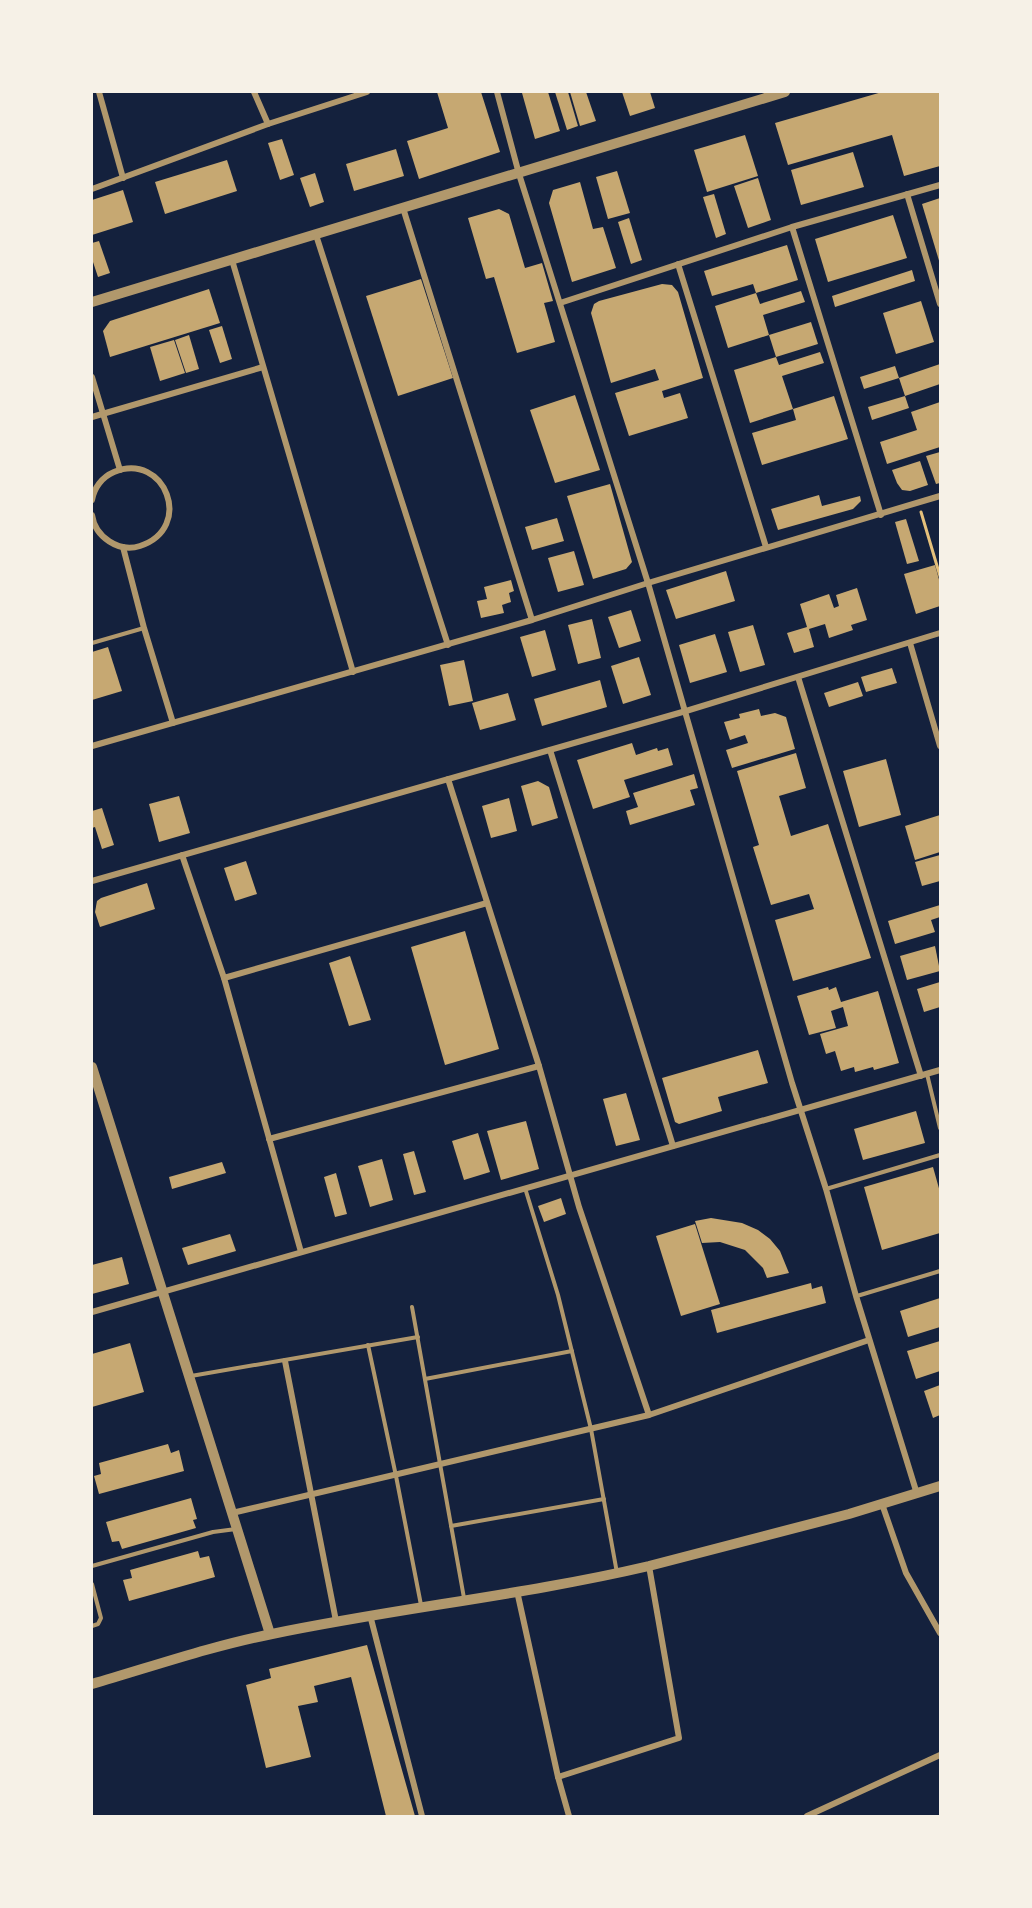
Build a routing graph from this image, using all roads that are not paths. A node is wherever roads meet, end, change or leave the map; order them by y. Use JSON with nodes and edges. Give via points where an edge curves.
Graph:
{"nodes":[{"id":1,"x":99,"y":92,"type":"edge"},
{"id":2,"x":254,"y":92,"type":"edge"},
{"id":3,"x":367,"y":92,"type":"edge"},
{"id":4,"x":497,"y":92,"type":"edge"},
{"id":5,"x":785,"y":92,"type":"edge"},
{"id":6,"x":268,"y":124,"type":"junction"},
{"id":7,"x":519,"y":174,"type":"junction"},
{"id":8,"x":123,"y":178,"type":"junction"},
{"id":9,"x":940,"y":184,"type":"edge"},
{"id":10,"x":92,"y":189,"type":"edge"},
{"id":11,"x":907,"y":194,"type":"junction"},
{"id":12,"x":404,"y":208,"type":"junction"},
{"id":13,"x":792,"y":227,"type":"junction"},
{"id":14,"x":316,"y":235,"type":"junction"},
{"id":15,"x":232,"y":260,"type":"junction"},
{"id":16,"x":678,"y":264,"type":"junction"},
{"id":17,"x":92,"y":302,"type":"edge"},
{"id":18,"x":560,"y":303,"type":"junction"},
{"id":19,"x":940,"y":304,"type":"edge"},
{"id":20,"x":263,"y":367,"type":"junction"},
{"id":21,"x":92,"y":377,"type":"edge"},
{"id":22,"x":103,"y":414,"type":"junction"},
{"id":23,"x":92,"y":417,"type":"edge"},
{"id":24,"x":120,"y":470,"type":"junction"},
{"id":25,"x":940,"y":496,"type":"edge"},
{"id":26,"x":92,"y":500,"type":"edge"},
{"id":27,"x":881,"y":515,"type":"junction"},
{"id":28,"x":92,"y":519,"type":"edge"},
{"id":29,"x":123,"y":547,"type":"junction"},
{"id":30,"x":766,"y":548,"type":"junction"},
{"id":31,"x":648,"y":583,"type":"junction"},
{"id":32,"x":532,"y":620,"type":"junction"},
{"id":33,"x":144,"y":628,"type":"junction"},
{"id":34,"x":940,"y":633,"type":"edge"},
{"id":35,"x":92,"y":643,"type":"edge"},
{"id":36,"x":910,"y":643,"type":"junction"},
{"id":37,"x":448,"y":645,"type":"junction"},
{"id":38,"x":353,"y":672,"type":"junction"},
{"id":39,"x":798,"y":677,"type":"junction"},
{"id":40,"x":686,"y":711,"type":"junction"},
{"id":41,"x":173,"y":723,"type":"junction"},
{"id":42,"x":92,"y":746,"type":"edge"},
{"id":43,"x":940,"y":746,"type":"edge"},
{"id":44,"x":549,"y":750,"type":"junction"},
{"id":45,"x":448,"y":779,"type":"junction"},
{"id":46,"x":182,"y":855,"type":"junction"},
{"id":47,"x":92,"y":881,"type":"edge"},
{"id":48,"x":487,"y":903,"type":"junction"},
{"id":49,"x":224,"y":978,"type":"junction"},
{"id":50,"x":92,"y":1066,"type":"edge"},
{"id":51,"x":539,"y":1066,"type":"junction"},
{"id":52,"x":940,"y":1070,"type":"edge"},
{"id":53,"x":924,"y":1075,"type":"junction"},
{"id":54,"x":800,"y":1110,"type":"junction"},
{"id":55,"x":940,"y":1128,"type":"edge"},
{"id":56,"x":269,"y":1139,"type":"junction"},
{"id":57,"x":673,"y":1146,"type":"junction"},
{"id":58,"x":940,"y":1155,"type":"edge"},
{"id":59,"x":569,"y":1176,"type":"junction"},
{"id":60,"x":525,"y":1188,"type":"junction"},
{"id":61,"x":826,"y":1189,"type":"junction"},
{"id":62,"x":301,"y":1252,"type":"junction"},
{"id":63,"x":940,"y":1271,"type":"edge"},
{"id":64,"x":162,"y":1292,"type":"junction"},
{"id":65,"x":856,"y":1296,"type":"junction"},
{"id":66,"x":412,"y":1307,"type":"dead end"},
{"id":67,"x":92,"y":1312,"type":"edge"},
{"id":68,"x":418,"y":1337,"type":"junction"},
{"id":69,"x":869,"y":1340,"type":"junction"},
{"id":70,"x":368,"y":1345,"type":"junction"},
{"id":71,"x":572,"y":1352,"type":"junction"},
{"id":72,"x":285,"y":1361,"type":"junction"},
{"id":73,"x":189,"y":1376,"type":"junction"},
{"id":74,"x":425,"y":1379,"type":"junction"},
{"id":75,"x":649,"y":1415,"type":"junction"},
{"id":76,"x":591,"y":1429,"type":"junction"},
{"id":77,"x":441,"y":1465,"type":"junction"},
{"id":78,"x":396,"y":1476,"type":"junction"},
{"id":79,"x":940,"y":1486,"type":"edge"},
{"id":80,"x":917,"y":1494,"type":"junction"},
{"id":81,"x":311,"y":1496,"type":"junction"},
{"id":82,"x":604,"y":1499,"type":"junction"},
{"id":83,"x":882,"y":1504,"type":"junction"},
{"id":84,"x":232,"y":1513,"type":"junction"},
{"id":85,"x":452,"y":1526,"type":"junction"},
{"id":86,"x":237,"y":1529,"type":"junction"},
{"id":87,"x":92,"y":1566,"type":"edge"},
{"id":88,"x":649,"y":1566,"type":"junction"},
{"id":89,"x":617,"y":1573,"type":"junction"},
{"id":90,"x":92,"y":1584,"type":"edge"},
{"id":91,"x":516,"y":1590,"type":"junction"},
{"id":92,"x":464,"y":1599,"type":"junction"},
{"id":93,"x":421,"y":1606,"type":"junction"},
{"id":94,"x":370,"y":1616,"type":"junction"},
{"id":95,"x":336,"y":1621,"type":"junction"},
{"id":96,"x":92,"y":1626,"type":"edge"},
{"id":97,"x":940,"y":1633,"type":"edge"},
{"id":98,"x":270,"y":1634,"type":"junction"},
{"id":99,"x":92,"y":1684,"type":"edge"},
{"id":100,"x":940,"y":1755,"type":"edge"},
{"id":101,"x":558,"y":1777,"type":"junction"},
{"id":102,"x":422,"y":1816,"type":"edge"},
{"id":103,"x":569,"y":1816,"type":"edge"},
{"id":104,"x":807,"y":1816,"type":"edge"}],
"edges":[{"from":1,"to":8,"type":"street"},
{"from":2,"to":6,"type":"street"},
{"from":3,"to":6,"type":"street"},
{"from":4,"to":7,"type":"street"},
{"from":5,"to":7,"type":"street"},
{"from":6,"to":8,"type":"street"},
{"from":7,"to":12,"type":"street"},
{"from":7,"to":18,"type":"street"},
{"from":8,"to":10,"type":"street"},
{"from":9,"to":11,"type":"street"},
{"from":11,"to":13,"type":"street"},
{"from":11,"to":19,"type":"street"},
{"from":12,"to":14,"type":"street"},
{"from":12,"to":32,"type":"street"},
{"from":13,"to":16,"type":"street"},
{"from":13,"to":27,"type":"street"},
{"from":14,"to":15,"type":"street"},
{"from":14,"to":37,"type":"street"},
{"from":15,"to":17,"type":"street"},
{"from":15,"to":20,"type":"street"},
{"from":16,"to":18,"type":"street"},
{"from":16,"to":30,"type":"street"},
{"from":18,"to":31,"type":"street"},
{"from":20,"to":22,"type":"street"},
{"from":20,"to":38,"type":"street"},
{"from":21,"to":22,"type":"street"},
{"from":22,"to":23,"type":"street"},
{"from":22,"to":24,"type":"street"},
{"from":24,"to":26,"type":"street","via":[[99,484]]},
{"from":24,"to":29,"type":"street","via":[[133,468],[156,478],[167,494],[170,513],[159,536],[136,547]]},
{"from":25,"to":27,"type":"street"},
{"from":27,"to":30,"type":"street"},
{"from":28,"to":29,"type":"street","via":[[104,538]]},
{"from":29,"to":33,"type":"street"},
{"from":30,"to":31,"type":"street"},
{"from":31,"to":32,"type":"street"},
{"from":31,"to":40,"type":"street"},
{"from":32,"to":37,"type":"street"},
{"from":33,"to":35,"type":"lane"},
{"from":33,"to":41,"type":"street"},
{"from":34,"to":36,"type":"street"},
{"from":36,"to":39,"type":"street"},
{"from":36,"to":43,"type":"street"},
{"from":37,"to":38,"type":"street"},
{"from":38,"to":41,"type":"street"},
{"from":39,"to":40,"type":"street"},
{"from":39,"to":53,"type":"street"},
{"from":40,"to":44,"type":"street"},
{"from":40,"to":54,"type":"street"},
{"from":41,"to":42,"type":"street"},
{"from":44,"to":45,"type":"street"},
{"from":44,"to":57,"type":"street"},
{"from":45,"to":46,"type":"street"},
{"from":45,"to":48,"type":"street"},
{"from":46,"to":47,"type":"street"},
{"from":46,"to":49,"type":"street"},
{"from":48,"to":49,"type":"street"},
{"from":48,"to":51,"type":"street"},
{"from":49,"to":56,"type":"street"},
{"from":50,"to":64,"type":"street"},
{"from":51,"to":56,"type":"street"},
{"from":51,"to":59,"type":"street"},
{"from":52,"to":53,"type":"street"},
{"from":53,"to":54,"type":"street"},
{"from":53,"to":55,"type":"lane"},
{"from":54,"to":57,"type":"street"},
{"from":54,"to":61,"type":"street"},
{"from":56,"to":62,"type":"street"},
{"from":57,"to":59,"type":"street"},
{"from":58,"to":61,"type":"lane"},
{"from":59,"to":60,"type":"street"},
{"from":59,"to":75,"type":"street"},
{"from":60,"to":62,"type":"street"},
{"from":60,"to":71,"type":"lane"},
{"from":61,"to":65,"type":"street"},
{"from":62,"to":64,"type":"street"},
{"from":63,"to":65,"type":"lane"},
{"from":64,"to":67,"type":"street"},
{"from":64,"to":73,"type":"street"},
{"from":65,"to":69,"type":"street"},
{"from":66,"to":68,"type":"lane"},
{"from":68,"to":70,"type":"lane"},
{"from":68,"to":74,"type":"lane"},
{"from":69,"to":75,"type":"street"},
{"from":69,"to":80,"type":"street"},
{"from":70,"to":72,"type":"lane"},
{"from":70,"to":78,"type":"lane"},
{"from":71,"to":74,"type":"lane"},
{"from":71,"to":76,"type":"lane"},
{"from":72,"to":73,"type":"lane"},
{"from":72,"to":81,"type":"street"},
{"from":73,"to":84,"type":"street"},
{"from":74,"to":77,"type":"lane"},
{"from":75,"to":76,"type":"street"},
{"from":76,"to":77,"type":"street"},
{"from":76,"to":82,"type":"lane"},
{"from":77,"to":78,"type":"street"},
{"from":77,"to":85,"type":"lane"},
{"from":78,"to":81,"type":"street"},
{"from":78,"to":93,"type":"lane"},
{"from":79,"to":80,"type":"street"},
{"from":80,"to":83,"type":"street"},
{"from":81,"to":84,"type":"street"},
{"from":81,"to":95,"type":"street"},
{"from":82,"to":85,"type":"lane"},
{"from":82,"to":89,"type":"lane"},
{"from":83,"to":88,"type":"street"},
{"from":83,"to":97,"type":"street","via":[[906,1573]]},
{"from":84,"to":86,"type":"street"},
{"from":85,"to":92,"type":"lane"},
{"from":86,"to":87,"type":"lane","via":[[213,1532]]},
{"from":86,"to":98,"type":"street"},
{"from":88,"to":89,"type":"street"},
{"from":88,"to":101,"type":"street","via":[[679,1738]]},
{"from":89,"to":91,"type":"street"},
{"from":90,"to":96,"type":"lane","via":[[101,1622]]},
{"from":91,"to":92,"type":"street"},
{"from":91,"to":101,"type":"street"},
{"from":92,"to":93,"type":"street"},
{"from":93,"to":94,"type":"street"},
{"from":94,"to":95,"type":"street"},
{"from":94,"to":102,"type":"street"},
{"from":95,"to":98,"type":"street"},
{"from":98,"to":99,"type":"street"},
{"from":100,"to":104,"type":"street"},
{"from":101,"to":103,"type":"street"}]}
